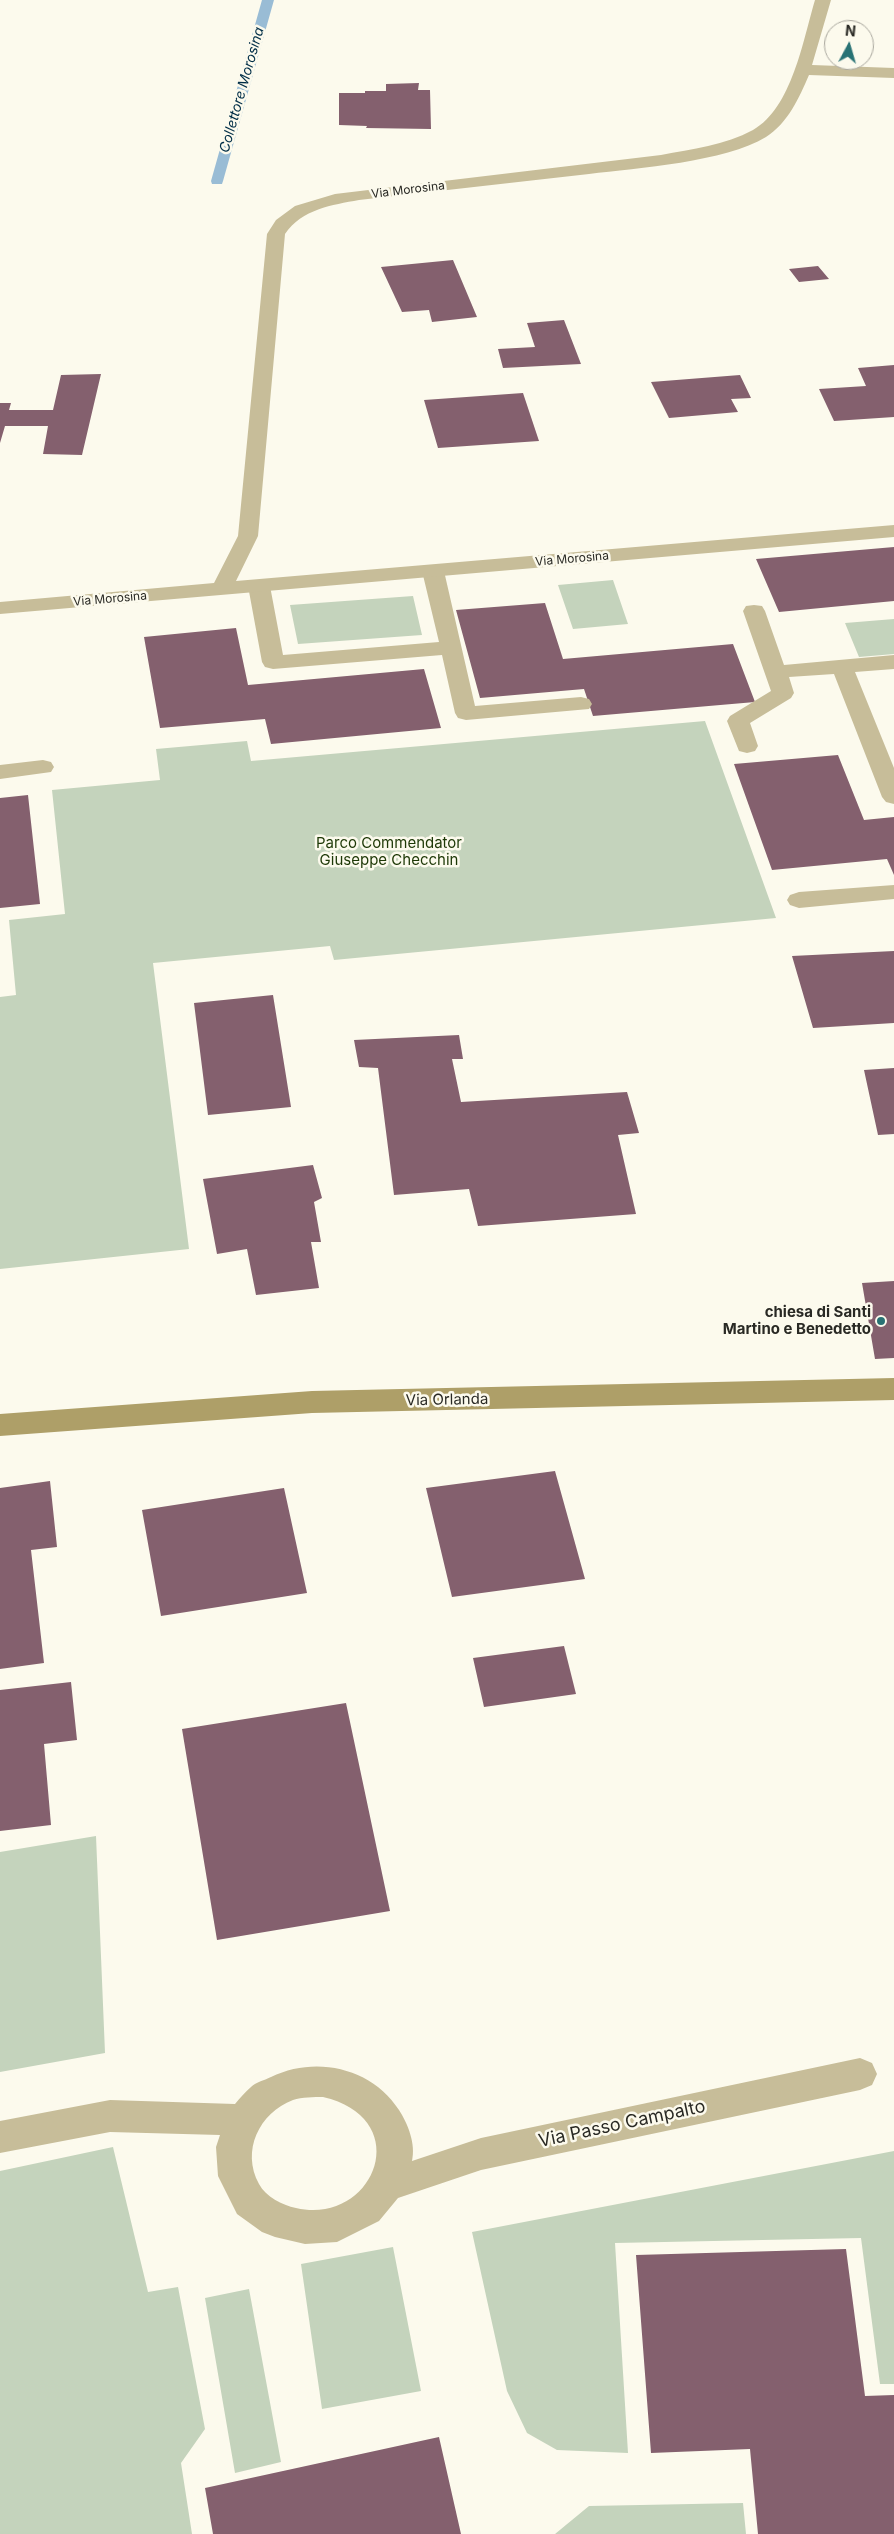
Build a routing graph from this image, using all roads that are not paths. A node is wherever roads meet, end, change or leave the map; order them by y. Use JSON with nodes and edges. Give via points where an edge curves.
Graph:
{"nodes":[{"id":1,"x":823,"y":0,"type":"edge"},
{"id":2,"x":801,"y":70,"type":"junction"},
{"id":3,"x":894,"y":73,"type":"edge"},
{"id":4,"x":894,"y":531,"type":"edge"},
{"id":5,"x":433,"y":571,"type":"junction"},
{"id":6,"x":259,"y":586,"type":"junction"},
{"id":7,"x":221,"y":589,"type":"junction"},
{"id":8,"x":0,"y":608,"type":"edge"},
{"id":9,"x":754,"y":611,"type":"dead end"},
{"id":10,"x":451,"y":648,"type":"junction"},
{"id":11,"x":894,"y":662,"type":"edge"},
{"id":12,"x":842,"y":666,"type":"junction"},
{"id":13,"x":775,"y":672,"type":"junction"},
{"id":14,"x":581,"y":704,"type":"dead end"},
{"id":15,"x":747,"y":746,"type":"dead end"},
{"id":16,"x":885,"y":748,"type":"edge"},
{"id":17,"x":44,"y":768,"type":"dead end"},
{"id":18,"x":0,"y":772,"type":"edge"},
{"id":19,"x":894,"y":797,"type":"edge"},
{"id":20,"x":894,"y":892,"type":"edge"},
{"id":21,"x":800,"y":900,"type":"dead end"},
{"id":22,"x":894,"y":1389,"type":"edge"},
{"id":23,"x":0,"y":1425,"type":"edge"},
{"id":24,"x":860,"y":2074,"type":"dead end"},
{"id":25,"x":243,"y":2120,"type":"junction"},
{"id":26,"x":0,"y":2137,"type":"edge"},
{"id":27,"x":386,"y":2186,"type":"junction"}],
"edges":[{"from":1,"to":2,"type":"street","name":"Via Morosina"},
{"from":2,"to":3,"type":"street"},
{"from":2,"to":7,"type":"street","name":"Via Morosina","via":[[788,105],[776,119],[762,132],[739,142],[661,160],[359,195],[311,206],[293,213],[281,223],[276,234],[248,536]]},
{"from":4,"to":5,"type":"street","name":"Via Morosina"},
{"from":5,"to":6,"type":"street","name":"Via Morosina"},
{"from":5,"to":10,"type":"street"},
{"from":6,"to":7,"type":"street","name":"Via Morosina"},
{"from":6,"to":10,"type":"street","via":[[273,662]]},
{"from":7,"to":8,"type":"street","name":"Via Morosina"},
{"from":9,"to":13,"type":"street"},
{"from":10,"to":14,"type":"street","via":[[466,713]]},
{"from":11,"to":12,"type":"street"},
{"from":12,"to":13,"type":"street"},
{"from":12,"to":16,"type":"street"},
{"from":13,"to":15,"type":"street","via":[[783,693],[738,721]]},
{"from":16,"to":19,"type":"street"},
{"from":17,"to":18,"type":"street"},
{"from":20,"to":21,"type":"street"},
{"from":22,"to":23,"type":"main road","name":"Via Orlanda","via":[[312,1402]]},
{"from":24,"to":27,"type":"street","name":"Via Passo Campalto","via":[[481,2154]]},
{"from":25,"to":26,"type":"street","via":[[110,2116]]},
{"from":25,"to":27,"type":"street","via":[[264,2098],[291,2084],[323,2080],[352,2088],[377,2106],[392,2130],[395,2158]]},
{"from":25,"to":27,"type":"street","via":[[234,2147],[236,2176],[250,2202],[275,2220],[305,2228],[337,2225],[366,2209]]}]}
